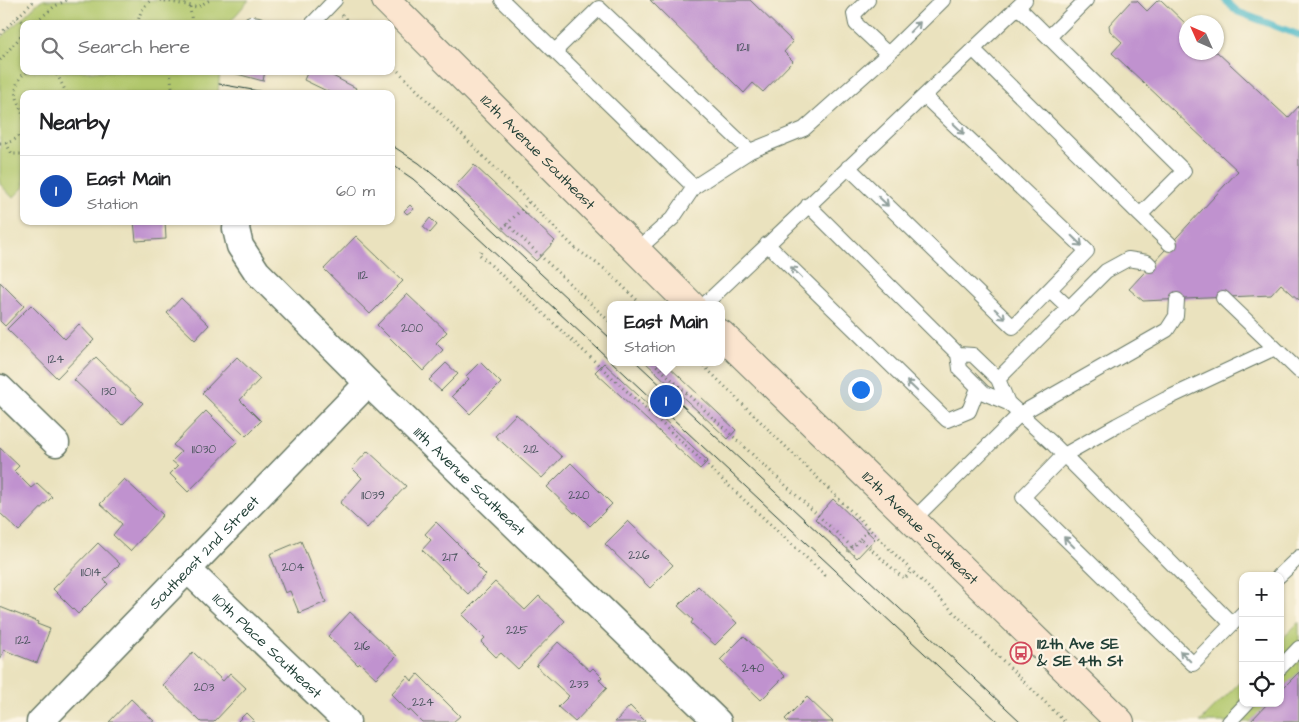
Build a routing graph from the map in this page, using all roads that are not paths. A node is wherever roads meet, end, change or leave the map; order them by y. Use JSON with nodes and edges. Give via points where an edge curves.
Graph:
{"nodes":[{"id":1,"x":335,"y":0,"type":"edge"},
{"id":2,"x":386,"y":0,"type":"edge"},
{"id":3,"x":502,"y":0,"type":"edge"},
{"id":4,"x":868,"y":0,"type":"edge"},
{"id":5,"x":943,"y":0,"type":"edge"},
{"id":6,"x":1086,"y":0,"type":"edge"},
{"id":7,"x":1022,"y":3,"type":"edge"},
{"id":8,"x":316,"y":20,"type":"edge"},
{"id":9,"x":1049,"y":37,"type":"junction"},
{"id":10,"x":973,"y":49,"type":"junction"},
{"id":11,"x":554,"y":51,"type":"junction"},
{"id":12,"x":888,"y":54,"type":"junction"},
{"id":13,"x":924,"y":96,"type":"junction"},
{"id":14,"x":750,"y":151,"type":"junction"},
{"id":15,"x":848,"y":167,"type":"junction"},
{"id":16,"x":694,"y":186,"type":"junction"},
{"id":17,"x":808,"y":205,"type":"junction"},
{"id":18,"x":1140,"y":215,"type":"junction"},
{"id":19,"x":236,"y":225,"type":"edge"},
{"id":20,"x":767,"y":244,"type":"junction"},
{"id":21,"x":1170,"y":244,"type":"dead end"},
{"id":22,"x":636,"y":251,"type":"junction"},
{"id":23,"x":1150,"y":265,"type":"dead end"},
{"id":24,"x":1050,"y":290,"type":"junction"},
{"id":25,"x":1223,"y":298,"type":"dead end"},
{"id":26,"x":1176,"y":300,"type":"dead end"},
{"id":27,"x":687,"y":301,"type":"edge"},
{"id":28,"x":708,"y":301,"type":"edge"},
{"id":29,"x":1069,"y":308,"type":"junction"},
{"id":30,"x":725,"y":338,"type":"edge"},
{"id":31,"x":1275,"y":348,"type":"junction"},
{"id":32,"x":958,"y":354,"type":"junction"},
{"id":33,"x":1299,"y":371,"type":"edge"},
{"id":34,"x":998,"y":379,"type":"junction"},
{"id":35,"x":368,"y":383,"type":"junction"},
{"id":36,"x":0,"y":388,"type":"edge"},
{"id":37,"x":978,"y":388,"type":"junction"},
{"id":38,"x":1008,"y":403,"type":"junction"},
{"id":39,"x":1020,"y":414,"type":"junction"},
{"id":40,"x":56,"y":443,"type":"dead end"},
{"id":41,"x":1064,"y":455,"type":"junction"},
{"id":42,"x":913,"y":520,"type":"junction"},
{"id":43,"x":1299,"y":556,"type":"edge"},
{"id":44,"x":187,"y":569,"type":"junction"},
{"id":45,"x":1284,"y":572,"type":"edge"},
{"id":46,"x":1239,"y":617,"type":"edge"},
{"id":47,"x":1232,"y":624,"type":"junction"},
{"id":48,"x":1299,"y":648,"type":"edge"},
{"id":49,"x":1284,"y":664,"type":"edge"},
{"id":50,"x":1243,"y":707,"type":"edge"},
{"id":51,"x":40,"y":722,"type":"edge"},
{"id":52,"x":347,"y":722,"type":"edge"},
{"id":53,"x":718,"y":722,"type":"edge"},
{"id":54,"x":1120,"y":722,"type":"edge"},
{"id":55,"x":1229,"y":722,"type":"edge"}],
"edges":[{"from":1,"to":8,"type":"lane"},
{"from":2,"to":22,"type":"main road","name":"112th Avenue Southeast"},
{"from":3,"to":11,"type":"lane"},
{"from":4,"to":12,"type":"lane","via":[[854,14],[856,24]]},
{"from":12,"to":5,"type":"lane","one_way":true},
{"from":6,"to":9,"type":"lane"},
{"from":7,"to":9,"type":"lane"},
{"from":7,"to":10,"type":"lane"},
{"from":9,"to":18,"type":"lane","via":[[1184,171]]},
{"from":10,"to":13,"type":"lane"},
{"from":10,"to":18,"type":"lane"},
{"from":11,"to":14,"type":"lane","via":[[599,8]]},
{"from":11,"to":16,"type":"lane"},
{"from":12,"to":14,"type":"lane","via":[[804,129]]},
{"from":13,"to":15,"type":"lane"},
{"from":13,"to":24,"type":"lane","one_way":true,"via":[[1087,251]]},
{"from":14,"to":16,"type":"lane"},
{"from":15,"to":17,"type":"lane"},
{"from":15,"to":24,"type":"lane","one_way":true,"via":[[1013,327]]},
{"from":16,"to":22,"type":"lane","via":[[673,218]]},
{"from":17,"to":20,"type":"lane"},
{"from":17,"to":32,"type":"lane"},
{"from":18,"to":21,"type":"lane"},
{"from":19,"to":35,"type":"street","name":"111th Avenue Southeast","via":[[240,246],[257,272]]},
{"from":20,"to":28,"type":"lane"},
{"from":37,"to":20,"type":"lane","one_way":true,"via":[[969,411],[947,420]]},
{"from":22,"to":27,"type":"main road","name":"112th Avenue Southeast"},
{"from":23,"to":29,"type":"lane","via":[[1128,259],[1106,271]]},
{"from":24,"to":29,"type":"lane"},
{"from":25,"to":31,"type":"lane"},
{"from":26,"to":39,"type":"lane","via":[[1176,316],[1168,330]]},
{"from":29,"to":34,"type":"lane"},
{"from":30,"to":42,"type":"main road","name":"112th Avenue Southeast"},
{"from":31,"to":33,"type":"lane"},
{"from":31,"to":41,"type":"lane","via":[[1166,399]]},
{"from":32,"to":34,"type":"lane","via":[[973,355]]},
{"from":32,"to":37,"type":"lane","via":[[960,369]]},
{"from":34,"to":38,"type":"lane"},
{"from":35,"to":44,"type":"street","name":"Southeast 2nd Street"},
{"from":35,"to":53,"type":"street","name":"111th Avenue Southeast"},
{"from":36,"to":40,"type":"street"},
{"from":37,"to":38,"type":"lane"},
{"from":38,"to":39,"type":"lane"},
{"from":39,"to":41,"type":"lane"},
{"from":39,"to":42,"type":"lane"},
{"from":41,"to":47,"type":"lane"},
{"from":47,"to":41,"type":"lane","one_way":true,"via":[[1193,664],[1023,497]]},
{"from":42,"to":54,"type":"main road","name":"112th Avenue Southeast"},
{"from":43,"to":45,"type":"lane"},
{"from":44,"to":51,"type":"street","name":"Southeast 2nd Street"},
{"from":44,"to":52,"type":"street","name":"110th Place Southeast"},
{"from":46,"to":47,"type":"lane"},
{"from":48,"to":49,"type":"lane"},
{"from":50,"to":55,"type":"lane"}]}
